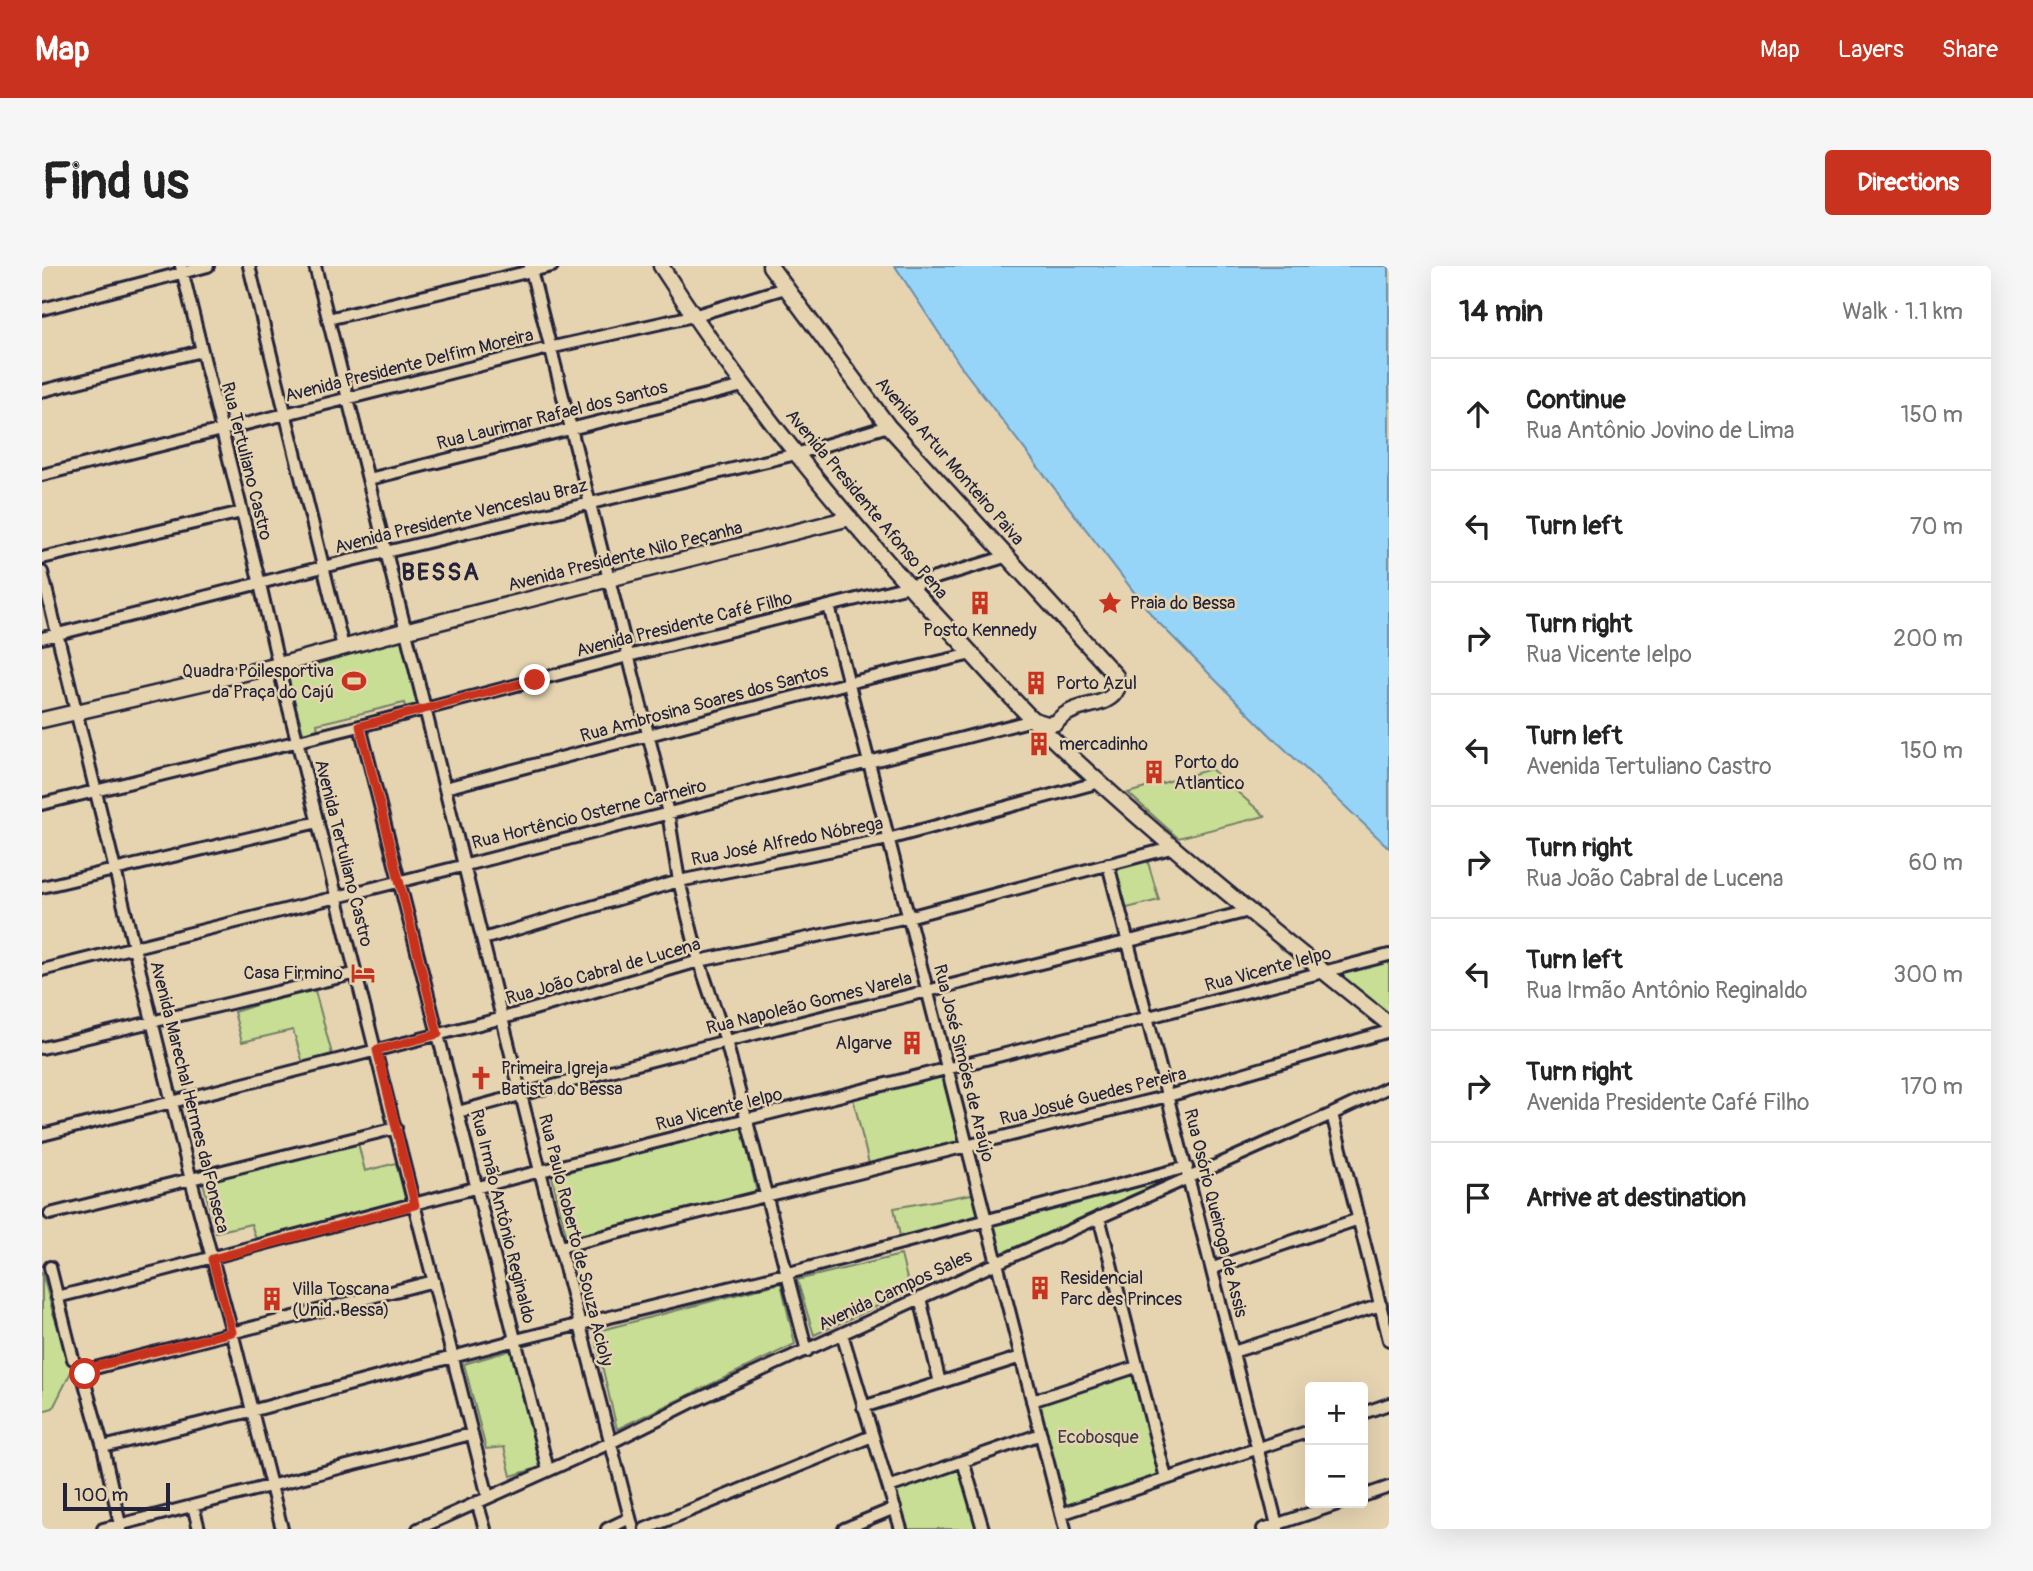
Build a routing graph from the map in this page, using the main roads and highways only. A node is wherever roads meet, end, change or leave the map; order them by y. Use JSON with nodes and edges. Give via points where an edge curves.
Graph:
{"nodes":[{"id":1,"x":661,"y":266,"type":"edge"},
{"id":2,"x":769,"y":266,"type":"edge"},
{"id":3,"x":850,"y":518,"type":"junction"},
{"id":4,"x":42,"y":720,"type":"edge"},
{"id":5,"x":1033,"y":720,"type":"junction"},
{"id":6,"x":1056,"y":723,"type":"junction"},
{"id":7,"x":1065,"y":750,"type":"junction"},
{"id":8,"x":1389,"y":1024,"type":"edge"}],
"edges":[{"from":1,"to":3,"type":"main road","name":"Avenida Presidente Afonso Pena","via":[[743,386]]},
{"from":2,"to":6,"type":"main road","name":"Avenida Artur Monteiro Paiva","via":[[888,425],[1113,672],[1118,682],[1109,700],[1066,712]]},
{"from":3,"to":4,"type":"main road","name":"Avenida Presidente Nilo Peçanha","via":[[279,665]]},
{"from":3,"to":5,"type":"main road","name":"Avenida Presidente Afonso Pena"},
{"from":5,"to":6,"type":"main road","name":"Rua Hortêncio Osterne Carneiro"},
{"from":5,"to":7,"type":"main road","name":"Avenida Presidente Afonso Pena"},
{"from":6,"to":7,"type":"main road","name":"Avenida Presidente Afonso Pena"},
{"from":7,"to":8,"type":"main road","name":"Avenida Presidente Afonso Pena","via":[[1249,911]]}]}
